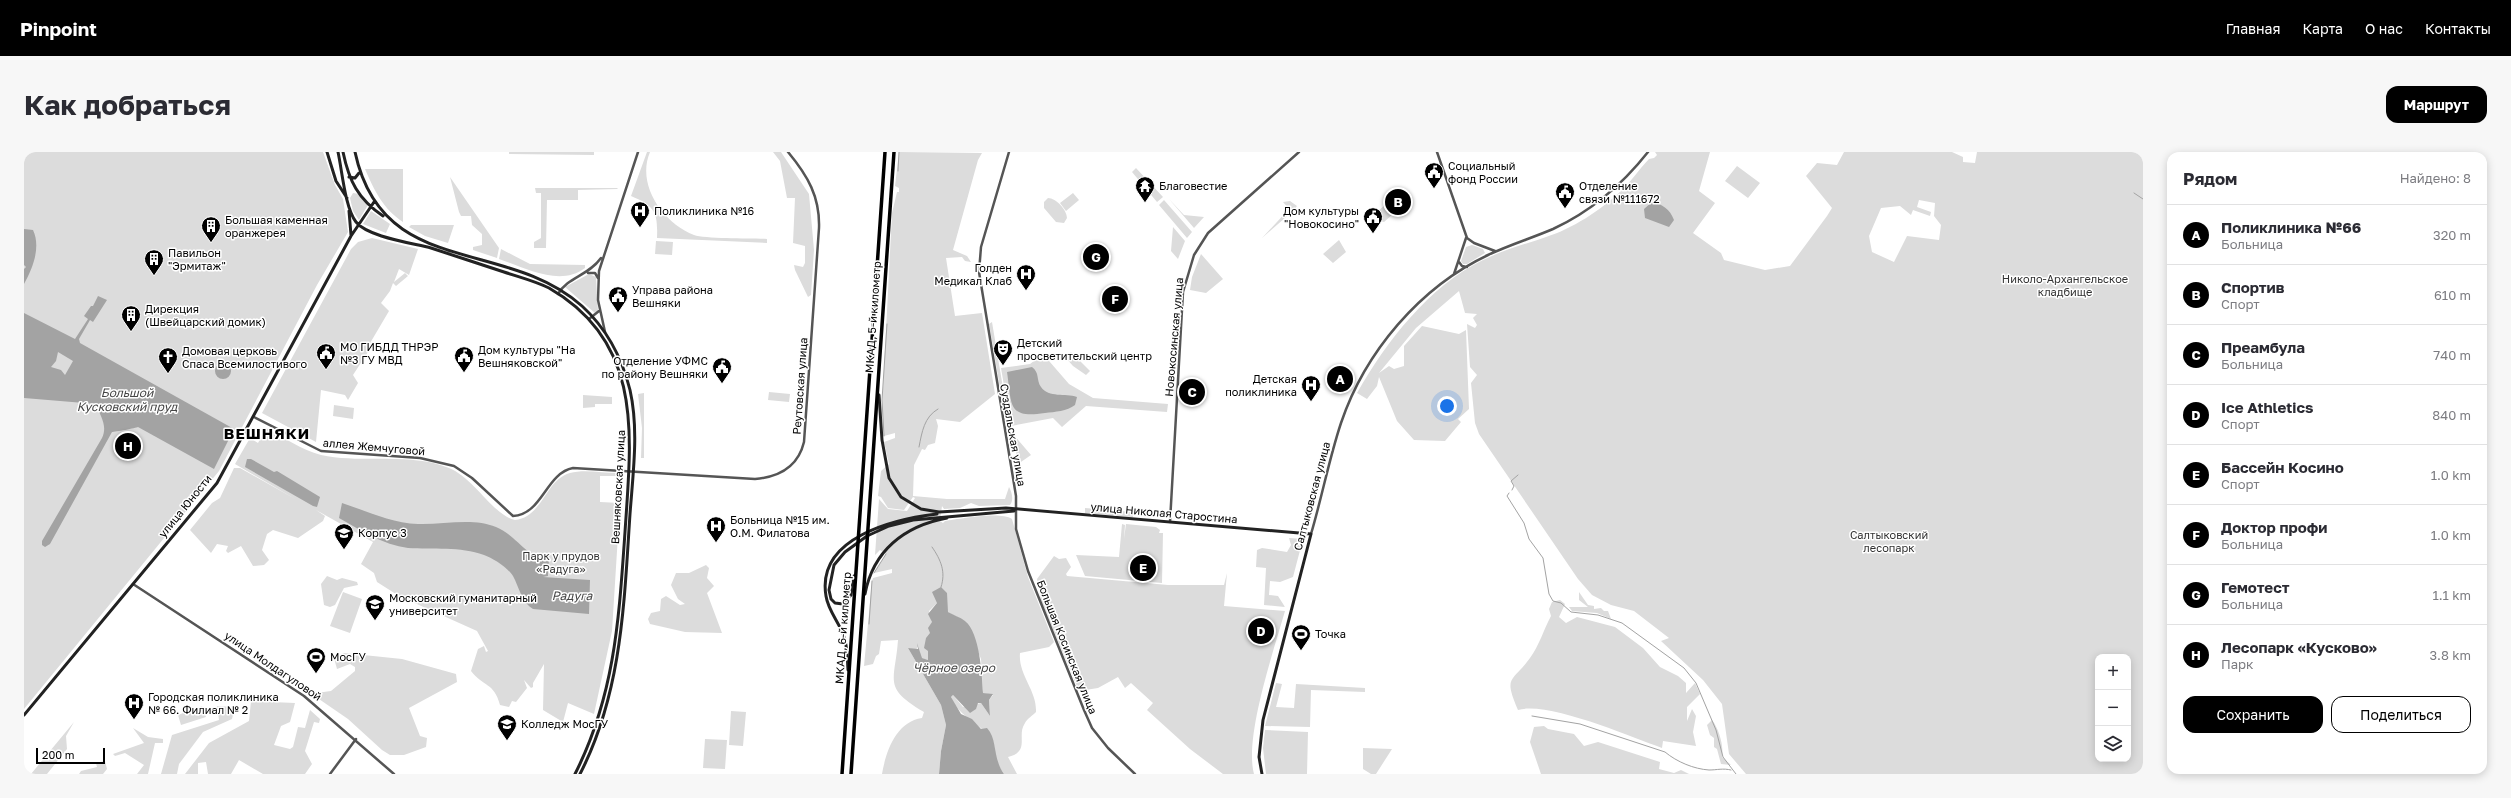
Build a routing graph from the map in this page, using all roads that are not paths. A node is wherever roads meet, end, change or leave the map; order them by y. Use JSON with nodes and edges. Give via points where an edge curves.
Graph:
{"nodes":[{"id":1,"x":327,"y":152,"type":"edge"},
{"id":2,"x":338,"y":152,"type":"edge"},
{"id":3,"x":342,"y":152,"type":"edge"},
{"id":4,"x":355,"y":152,"type":"edge"},
{"id":5,"x":638,"y":152,"type":"edge"},
{"id":6,"x":788,"y":152,"type":"edge"},
{"id":7,"x":885,"y":152,"type":"edge"},
{"id":8,"x":1009,"y":152,"type":"edge"},
{"id":9,"x":1300,"y":152,"type":"edge"},
{"id":10,"x":1437,"y":152,"type":"edge"},
{"id":11,"x":1648,"y":152,"type":"edge"},
{"id":12,"x":894,"y":153,"type":"edge"},
{"id":13,"x":341,"y":167,"type":"junction"},
{"id":14,"x":360,"y":174,"type":"junction"},
{"id":15,"x":348,"y":175,"type":"junction"},
{"id":16,"x":335,"y":178,"type":"junction"},
{"id":17,"x":348,"y":200,"type":"junction"},
{"id":18,"x":374,"y":202,"type":"junction"},
{"id":19,"x":349,"y":205,"type":"junction"},
{"id":20,"x":371,"y":207,"type":"junction"},
{"id":21,"x":388,"y":219,"type":"junction"},
{"id":22,"x":359,"y":225,"type":"junction"},
{"id":23,"x":351,"y":236,"type":"junction"},
{"id":24,"x":1466,"y":237,"type":"junction"},
{"id":25,"x":1478,"y":245,"type":"junction"},
{"id":26,"x":1464,"y":247,"type":"junction"},
{"id":27,"x":1484,"y":248,"type":"junction"},
{"id":28,"x":1500,"y":250,"type":"junction"},
{"id":29,"x":604,"y":253,"type":"junction"},
{"id":30,"x":1460,"y":257,"type":"junction"},
{"id":31,"x":1481,"y":258,"type":"junction"},
{"id":32,"x":1468,"y":266,"type":"junction"},
{"id":33,"x":586,"y":274,"type":"junction"},
{"id":34,"x":1450,"y":278,"type":"junction"},
{"id":35,"x":598,"y":279,"type":"junction"},
{"id":36,"x":560,"y":290,"type":"junction"},
{"id":37,"x":558,"y":294,"type":"junction"},
{"id":38,"x":599,"y":308,"type":"junction"},
{"id":39,"x":593,"y":317,"type":"junction"},
{"id":40,"x":589,"y":319,"type":"junction"},
{"id":41,"x":606,"y":334,"type":"junction"},
{"id":42,"x":878,"y":373,"type":"junction"},
{"id":43,"x":254,"y":417,"type":"junction"},
{"id":44,"x":629,"y":470,"type":"junction"},
{"id":45,"x":634,"y":471,"type":"junction"},
{"id":46,"x":863,"y":483,"type":"joint"},
{"id":47,"x":871,"y":484,"type":"joint"},
{"id":48,"x":1016,"y":511,"type":"junction"},
{"id":49,"x":944,"y":515,"type":"junction"},
{"id":50,"x":1170,"y":522,"type":"junction"},
{"id":51,"x":1312,"y":534,"type":"junction"},
{"id":52,"x":857,"y":556,"type":"junction"},
{"id":53,"x":827,"y":581,"type":"junction"},
{"id":54,"x":133,"y":584,"type":"junction"},
{"id":55,"x":862,"y":608,"type":"junction"},
{"id":56,"x":848,"y":681,"type":"junction"},
{"id":57,"x":24,"y":715,"type":"edge"},
{"id":58,"x":356,"y":739,"type":"junction"},
{"id":59,"x":330,"y":774,"type":"edge"},
{"id":60,"x":394,"y":774,"type":"edge"},
{"id":61,"x":575,"y":774,"type":"edge"},
{"id":62,"x":580,"y":774,"type":"edge"},
{"id":63,"x":842,"y":774,"type":"edge"},
{"id":64,"x":851,"y":774,"type":"edge"},
{"id":65,"x":1135,"y":774,"type":"edge"},
{"id":66,"x":1262,"y":774,"type":"edge"}],
"edges":[{"from":1,"to":16,"type":"main road"},
{"from":2,"to":13,"type":"main road"},
{"from":3,"to":15,"type":"main road"},
{"from":4,"to":14,"type":"main road","name":"Вешняковская улица"},
{"from":5,"to":29,"type":"street"},
{"from":6,"to":45,"type":"street","name":"Реутовская улица","via":[[805,173],[813,190],[819,224],[805,436],[800,455],[786,470],[765,478]]},
{"from":7,"to":46,"type":"highway","name":"МКАД, 5-й километр"},
{"from":8,"to":48,"type":"street","name":"Суздальская улица","via":[[981,247],[979,272]]},
{"from":9,"to":50,"type":"street","name":"Новокосинская улица","via":[[1204,237],[1190,266],[1182,310]]},
{"from":10,"to":24,"type":"street"},
{"from":11,"to":28,"type":"street","name":"Салтыковская улица","via":[[1621,184],[1594,206],[1560,226]]},
{"from":12,"to":42,"type":"highway","name":"МКАД, 5-й километр"},
{"from":13,"to":16,"type":"main road","via":[[342,179],[338,181]]},
{"from":13,"to":17,"type":"main road"},
{"from":14,"to":15,"type":"main road","via":[[354,179]]},
{"from":14,"to":18,"type":"main road","name":"Вешняковская улица"},
{"from":15,"to":20,"type":"main road"},
{"from":16,"to":17,"type":"main road"},
{"from":17,"to":19,"type":"main road"},
{"from":18,"to":20,"type":"main road","name":"улица Юности"},
{"from":18,"to":21,"type":"main road","name":"Вешняковская улица"},
{"from":19,"to":22,"type":"main road"},
{"from":19,"to":23,"type":"main road"},
{"from":20,"to":21,"type":"main road"},
{"from":20,"to":22,"type":"main road","name":"улица Юности"},
{"from":21,"to":36,"type":"main road","name":"Вешняковская улица","via":[[423,241],[533,277]]},
{"from":22,"to":23,"type":"main road","name":"улица Юности"},
{"from":22,"to":37,"type":"main road","name":"Вешняковская улица","via":[[375,233],[532,281]]},
{"from":23,"to":43,"type":"main road","name":"улица Юности"},
{"from":24,"to":25,"type":"street"},
{"from":24,"to":26,"type":"street"},
{"from":25,"to":26,"type":"street","via":[[1468,243]]},
{"from":25,"to":27,"type":"street"},
{"from":26,"to":30,"type":"street"},
{"from":27,"to":28,"type":"street"},
{"from":27,"to":31,"type":"street","via":[[1487,253]]},
{"from":28,"to":31,"type":"street","name":"Салтыковская улица"},
{"from":29,"to":33,"type":"street"},
{"from":29,"to":35,"type":"street"},
{"from":30,"to":32,"type":"street","via":[[1461,266]]},
{"from":30,"to":34,"type":"street"},
{"from":31,"to":32,"type":"street","name":"Салтыковская улица"},
{"from":32,"to":34,"type":"street","name":"Салтыковская улица"},
{"from":33,"to":35,"type":"street","via":[[595,273]]},
{"from":33,"to":36,"type":"street","via":[[566,283]]},
{"from":34,"to":51,"type":"street","name":"Салтыковская улица","via":[[1428,294],[1402,320],[1364,372],[1341,424]]},
{"from":35,"to":38,"type":"street"},
{"from":36,"to":37,"type":"street"},
{"from":36,"to":39,"type":"main road","name":"Вешняковская улица"},
{"from":37,"to":40,"type":"main road","name":"Вешняковская улица"},
{"from":38,"to":39,"type":"street","via":[[598,314]]},
{"from":38,"to":41,"type":"street"},
{"from":39,"to":40,"type":"street"},
{"from":39,"to":41,"type":"main road","name":"Вешняковская улица"},
{"from":40,"to":44,"type":"main road","name":"Вешняковская улица","via":[[608,345],[623,382],[629,413]]},
{"from":41,"to":45,"type":"main road","name":"Вешняковская улица","via":[[619,359],[630,393],[634,429]]},
{"from":42,"to":47,"type":"highway","name":"МКАД, 5-й километр"},
{"from":42,"to":49,"type":"main road","via":[[880,426],[885,464],[892,485],[904,500],[921,509]]},
{"from":43,"to":44,"type":"street","name":"аллея Жемчуговой","via":[[321,451],[420,458],[454,466],[472,478],[513,516],[528,511],[555,477],[568,469],[580,467]]},
{"from":43,"to":54,"type":"main road","name":"улица Юности","via":[[217,483]]},
{"from":44,"to":45,"type":"street","name":"Реутовская улица"},
{"from":44,"to":61,"type":"main road","name":"Вешняковская улица","via":[[614,660],[600,717]]},
{"from":45,"to":62,"type":"main road","name":"Вешняковская улица","via":[[619,656],[604,718]]},
{"from":46,"to":52,"type":"highway","name":"МКАД, 6-й километр"},
{"from":47,"to":55,"type":"highway","name":"МКАД, 6-й километр"},
{"from":48,"to":49,"type":"main road"},
{"from":48,"to":49,"type":"main road","via":[[1004,508],[967,510]]},
{"from":48,"to":50,"type":"main road","name":"улица Николая Старостина"},
{"from":48,"to":65,"type":"street","name":"Большая Косинская улица","via":[[1016,529],[1028,571],[1092,728]]},
{"from":49,"to":53,"type":"main road","via":[[902,523],[863,538],[839,557]]},
{"from":49,"to":55,"type":"main road","via":[[907,532],[882,553],[870,576]]},
{"from":50,"to":51,"type":"main road","name":"улица Николая Старостина"},
{"from":51,"to":66,"type":"main road","name":"Салтыковская улица","via":[[1263,720],[1259,756]]},
{"from":52,"to":53,"type":"main road","via":[[852,592],[847,602],[840,605],[832,600]]},
{"from":52,"to":56,"type":"highway","name":"МКАД, 6-й километр"},
{"from":53,"to":56,"type":"main road","via":[[829,607],[846,641]]},
{"from":54,"to":57,"type":"main road","name":"улица Юности"},
{"from":54,"to":58,"type":"street","name":"улица Молдагуловой","via":[[260,665],[304,696]]},
{"from":55,"to":64,"type":"highway","name":"МКАД, 6-й километр"},
{"from":56,"to":63,"type":"highway","name":"МКАД, 6-й километр"},
{"from":58,"to":59,"type":"street"},
{"from":58,"to":60,"type":"street","name":"улица Молдагуловой"}]}
